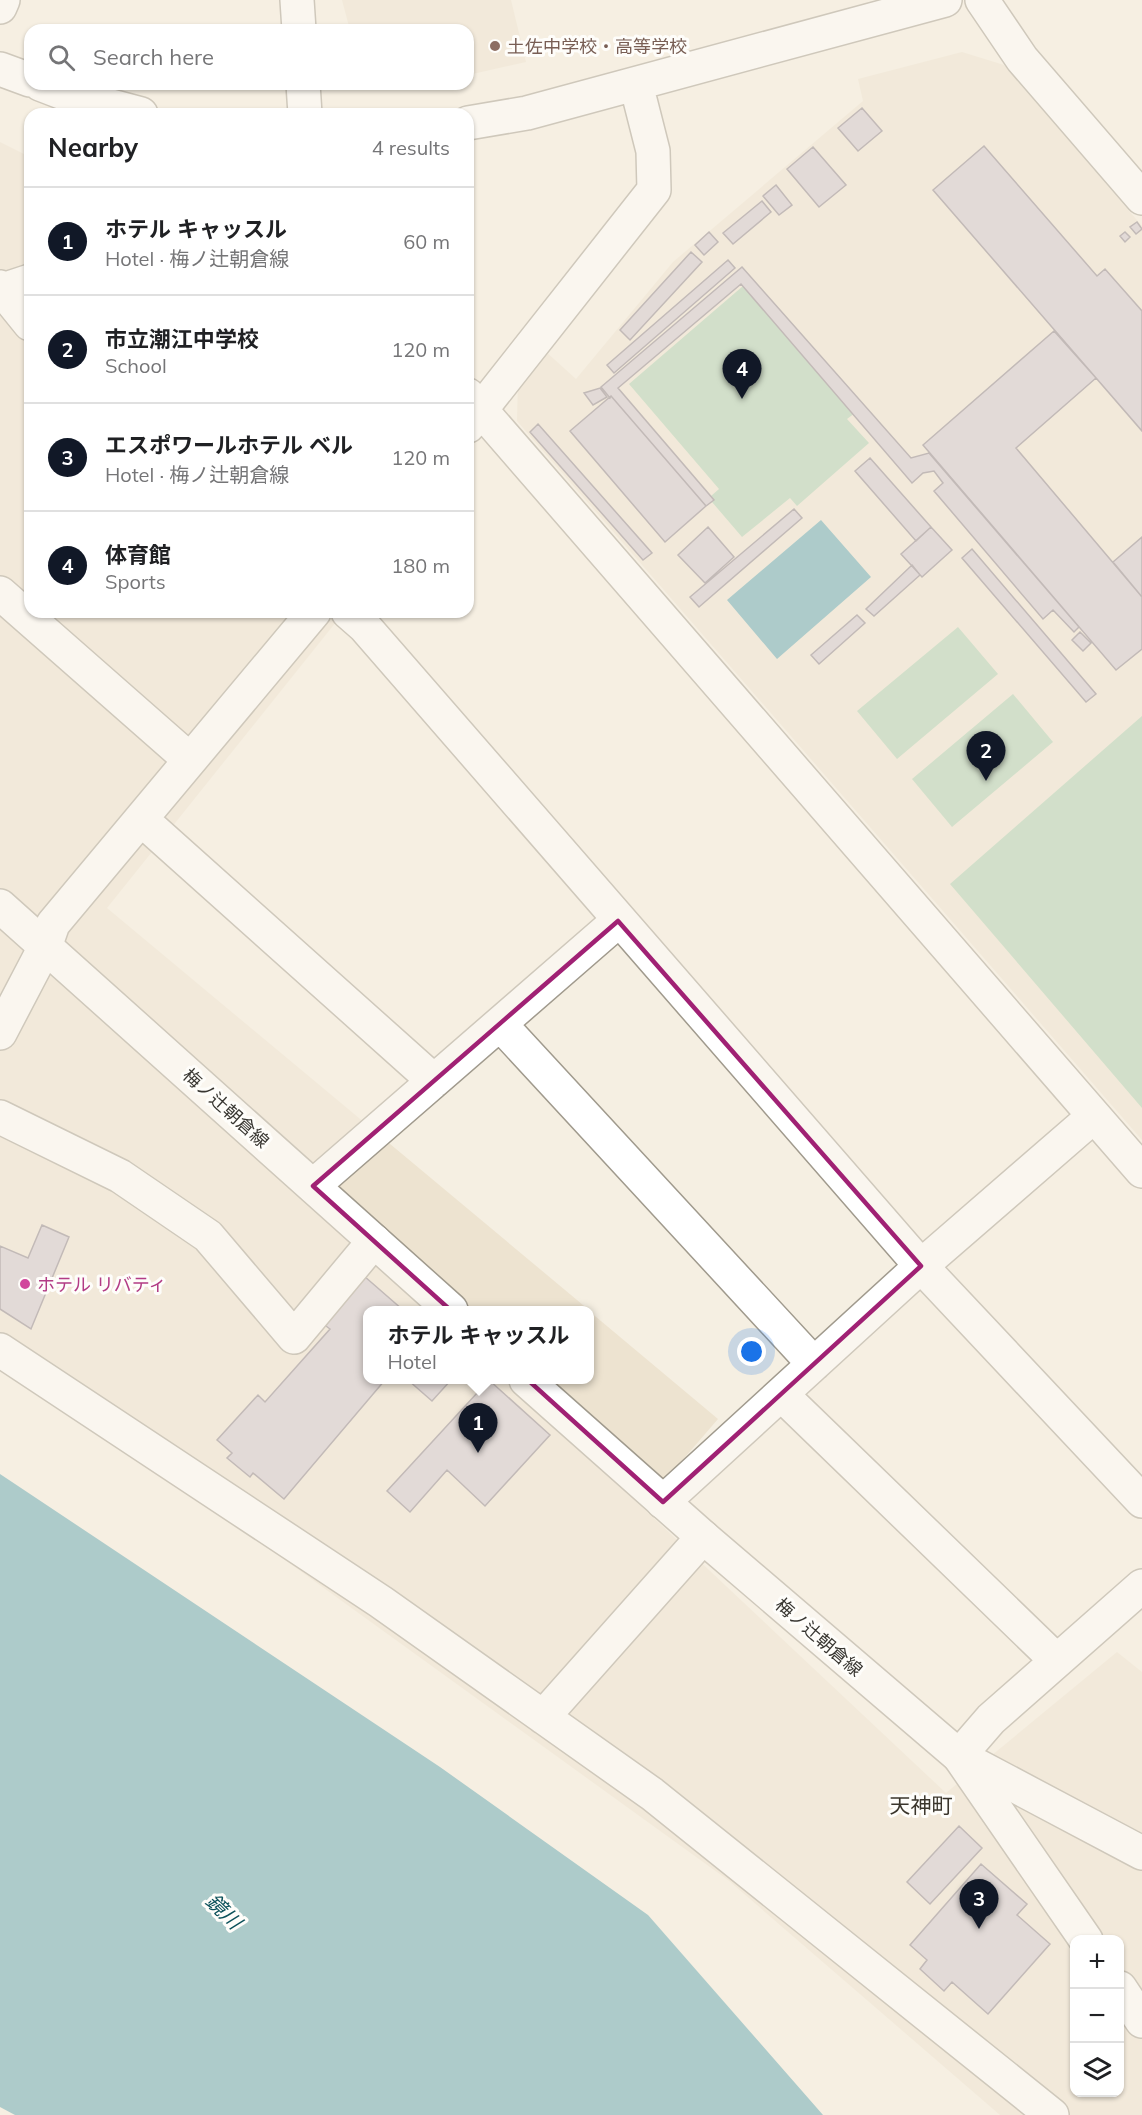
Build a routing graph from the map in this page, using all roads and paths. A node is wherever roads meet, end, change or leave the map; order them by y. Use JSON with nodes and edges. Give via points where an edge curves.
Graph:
{"nodes":[{"id":1,"x":3,"y":0,"type":"edge"},
{"id":2,"x":297,"y":0,"type":"edge"},
{"id":3,"x":945,"y":0,"type":"edge"},
{"id":4,"x":982,"y":0,"type":"edge"},
{"id":5,"x":0,"y":7,"type":"edge"},
{"id":6,"x":299,"y":24,"type":"edge"},
{"id":7,"x":0,"y":69,"type":"edge"},
{"id":8,"x":24,"y":78,"type":"edge"},
{"id":9,"x":636,"y":84,"type":"junction"},
{"id":10,"x":56,"y":90,"type":"edge"},
{"id":11,"x":303,"y":90,"type":"edge"},
{"id":12,"x":118,"y":108,"type":"edge"},
{"id":13,"x":305,"y":108,"type":"edge"},
{"id":14,"x":474,"y":122,"type":"edge"},
{"id":15,"x":1142,"y":198,"type":"edge"},
{"id":16,"x":8,"y":288,"type":"edge"},
{"id":17,"x":24,"y":314,"type":"edge"},
{"id":18,"x":474,"y":409,"type":"edge"},
{"id":19,"x":474,"y":411,"type":"edge"},
{"id":20,"x":0,"y":593,"type":"edge"},
{"id":21,"x":24,"y":614,"type":"edge"},
{"id":22,"x":28,"y":618,"type":"edge"},
{"id":23,"x":309,"y":618,"type":"edge"},
{"id":24,"x":355,"y":618,"type":"edge"},
{"id":25,"x":190,"y":760,"type":"junction"},
{"id":26,"x":141,"y":819,"type":"junction"},
{"id":27,"x":0,"y":906,"type":"edge"},
{"id":28,"x":618,"y":921,"type":"junction"},
{"id":29,"x":45,"y":947,"type":"junction"},
{"id":30,"x":500,"y":1024,"type":"junction"},
{"id":31,"x":0,"y":1033,"type":"edge"},
{"id":32,"x":434,"y":1081,"type":"junction"},
{"id":33,"x":1094,"y":1116,"type":"junction"},
{"id":34,"x":0,"y":1117,"type":"edge"},
{"id":35,"x":1142,"y":1171,"type":"edge"},
{"id":36,"x":313,"y":1186,"type":"junction"},
{"id":37,"x":374,"y":1241,"type":"junction"},
{"id":38,"x":921,"y":1266,"type":"junction"},
{"id":39,"x":446,"y":1306,"type":"edge"},
{"id":40,"x":0,"y":1350,"type":"edge"},
{"id":41,"x":814,"y":1364,"type":"junction"},
{"id":42,"x":530,"y":1384,"type":"edge"},
{"id":43,"x":781,"y":1394,"type":"junction"},
{"id":44,"x":1142,"y":1501,"type":"edge"},
{"id":45,"x":663,"y":1502,"type":"junction"},
{"id":46,"x":703,"y":1538,"type":"junction"},
{"id":47,"x":1142,"y":1586,"type":"edge"},
{"id":48,"x":1057,"y":1661,"type":"junction"},
{"id":49,"x":543,"y":1717,"type":"junction"},
{"id":50,"x":959,"y":1756,"type":"junction"},
{"id":51,"x":1142,"y":1852,"type":"edge"},
{"id":52,"x":1083,"y":1935,"type":"edge"},
{"id":53,"x":1120,"y":1989,"type":"edge"},
{"id":54,"x":1142,"y":2020,"type":"edge"},
{"id":55,"x":1052,"y":2115,"type":"edge"}],
"edges":[{"from":1,"to":5,"type":"street"},
{"from":2,"to":6,"type":"street"},
{"from":3,"to":9,"type":"street"},
{"from":4,"to":15,"type":"street","via":[[1022,59]]},
{"from":7,"to":8,"type":"street"},
{"from":9,"to":14,"type":"street","via":[[527,113]]},
{"from":9,"to":18,"type":"street","via":[[653,151],[654,190]]},
{"from":10,"to":12,"type":"street"},
{"from":11,"to":13,"type":"street"},
{"from":16,"to":17,"type":"street"},
{"from":19,"to":33,"type":"street"},
{"from":20,"to":21,"type":"street"},
{"from":22,"to":25,"type":"street"},
{"from":23,"to":25,"type":"street"},
{"from":24,"to":28,"type":"street"},
{"from":25,"to":26,"type":"street"},
{"from":26,"to":29,"type":"street","via":[[53,924]]},
{"from":26,"to":32,"type":"street"},
{"from":27,"to":29,"type":"street","name":"梅ノ辻朝倉線"},
{"from":28,"to":30,"type":"street"},
{"from":28,"to":38,"type":"street"},
{"from":29,"to":31,"type":"street"},
{"from":29,"to":36,"type":"street","name":"梅ノ辻朝倉線"},
{"from":30,"to":32,"type":"street"},
{"from":30,"to":41,"type":"street"},
{"from":32,"to":36,"type":"street"},
{"from":33,"to":35,"type":"street"},
{"from":33,"to":38,"type":"street"},
{"from":34,"to":37,"type":"street","via":[[120,1176],[208,1236],[294,1337]]},
{"from":36,"to":37,"type":"street","name":"梅ノ辻朝倉線"},
{"from":37,"to":39,"type":"street","name":"梅ノ辻朝倉線"},
{"from":38,"to":41,"type":"street"},
{"from":38,"to":44,"type":"street"},
{"from":40,"to":49,"type":"street","via":[[381,1602]]},
{"from":41,"to":43,"type":"street"},
{"from":42,"to":45,"type":"street","name":"梅ノ辻朝倉線"},
{"from":43,"to":45,"type":"street"},
{"from":43,"to":48,"type":"street"},
{"from":45,"to":46,"type":"street","name":"梅ノ辻朝倉線"},
{"from":46,"to":49,"type":"street"},
{"from":46,"to":50,"type":"street","name":"梅ノ辻朝倉線"},
{"from":47,"to":48,"type":"street"},
{"from":48,"to":50,"type":"street","via":[[991,1719]]},
{"from":49,"to":55,"type":"street","via":[[652,1794]]},
{"from":50,"to":51,"type":"street","name":"梅ノ辻朝倉線"},
{"from":50,"to":52,"type":"street"},
{"from":53,"to":54,"type":"street"}]}
